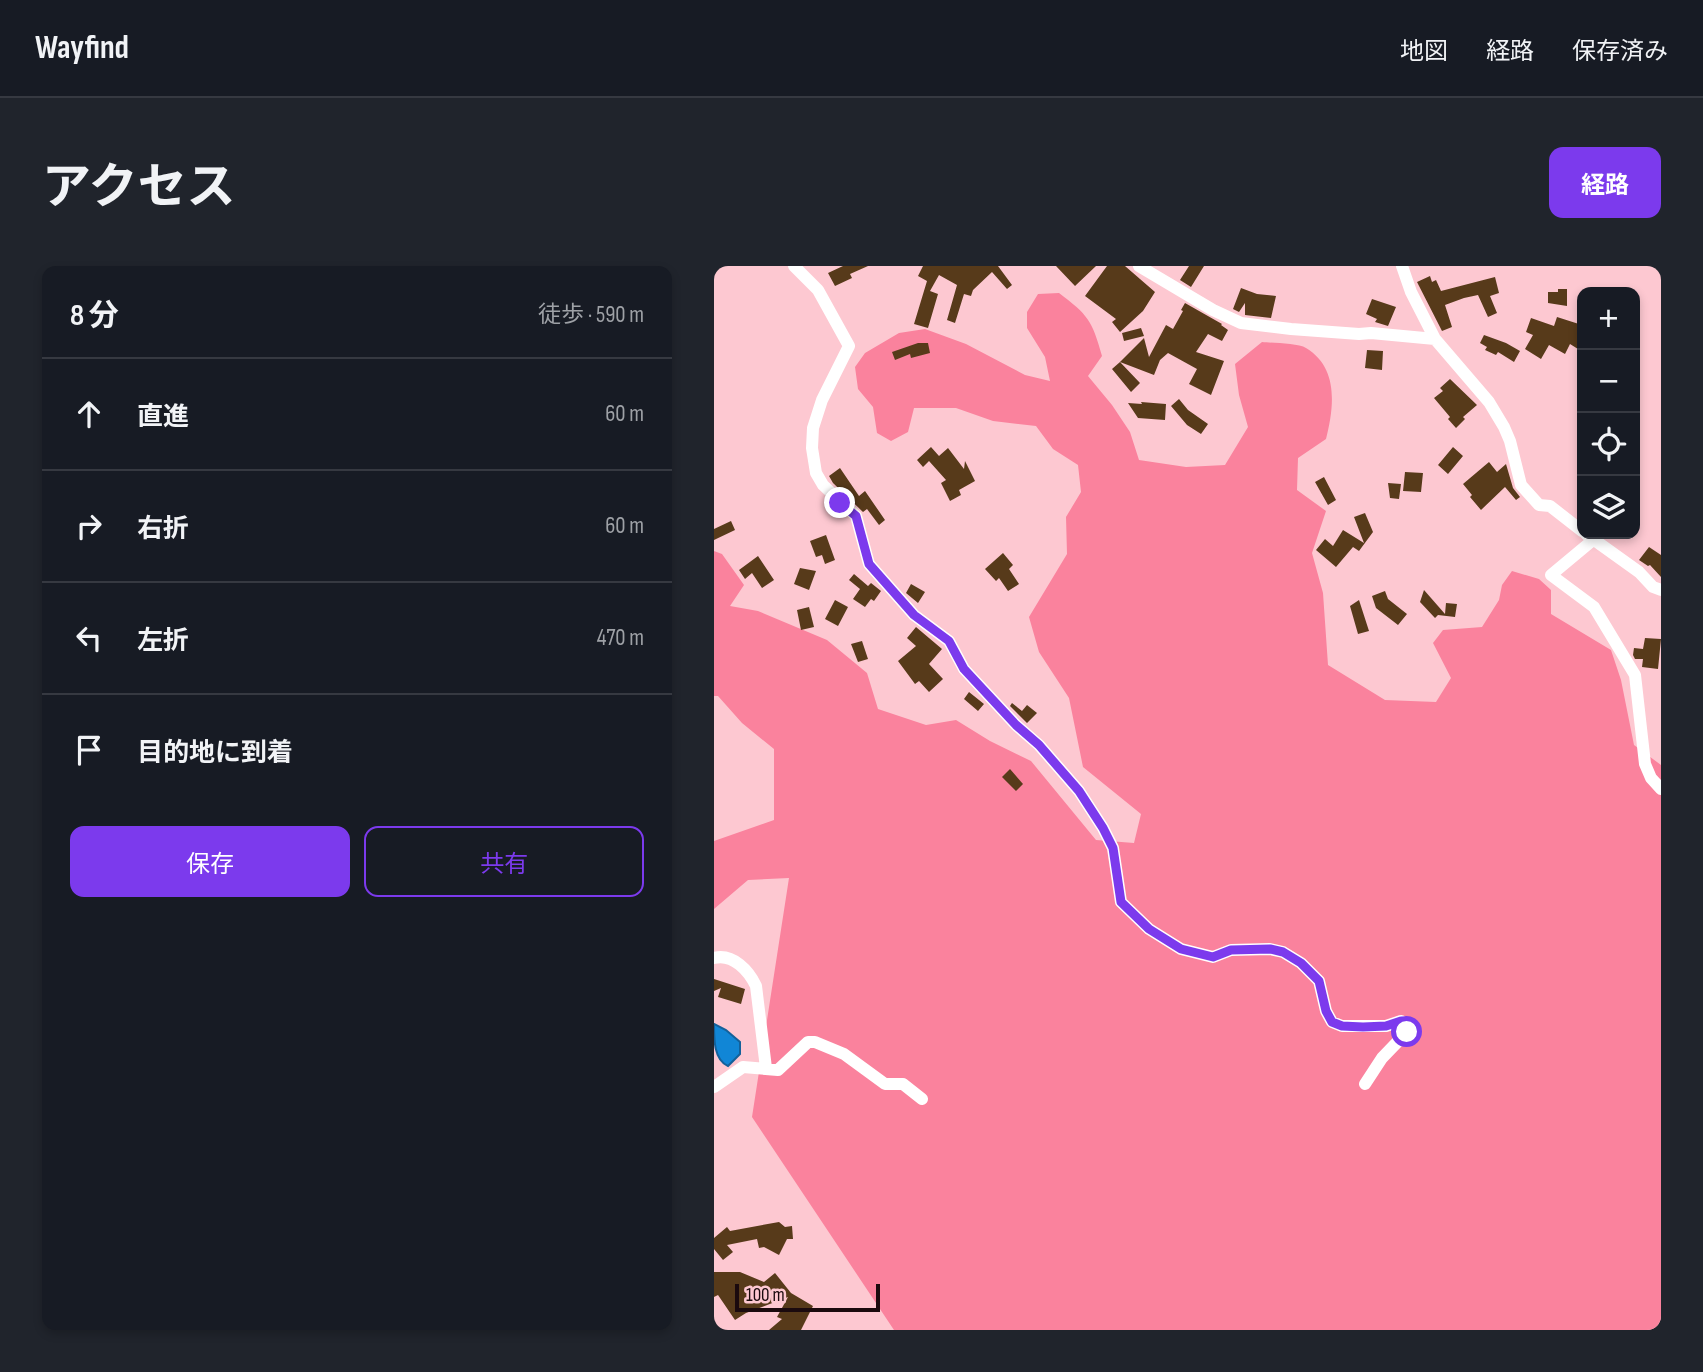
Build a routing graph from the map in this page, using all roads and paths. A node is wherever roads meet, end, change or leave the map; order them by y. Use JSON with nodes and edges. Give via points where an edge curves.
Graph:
{"nodes":[{"id":1,"x":794,"y":266,"type":"edge"},
{"id":2,"x":1139,"y":266,"type":"edge"},
{"id":3,"x":1402,"y":266,"type":"edge"},
{"id":4,"x":1435,"y":339,"type":"junction"},
{"id":5,"x":1577,"y":527,"type":"edge"},
{"id":6,"x":1583,"y":539,"type":"edge"},
{"id":7,"x":1593,"y":539,"type":"edge"},
{"id":8,"x":1661,"y":590,"type":"edge"},
{"id":9,"x":1661,"y":789,"type":"edge"},
{"id":10,"x":714,"y":958,"type":"edge"},
{"id":11,"x":766,"y":1068,"type":"junction"},
{"id":12,"x":1365,"y":1084,"type":"dead end"},
{"id":13,"x":714,"y":1087,"type":"edge"},
{"id":14,"x":922,"y":1099,"type":"dead end"}],
"edges":[{"from":1,"to":12,"type":"street","via":[[818,290],[849,346],[822,400],[812,448],[823,485],[856,516],[869,564],[914,615],[949,641],[964,669],[1079,791],[1113,848],[1121,902],[1149,929],[1181,949],[1213,957],[1231,950],[1283,952],[1319,981],[1326,1011],[1332,1022],[1342,1026],[1386,1026],[1401,1021],[1407,1032]]},
{"from":2,"to":4,"type":"street","via":[[1241,324]]},
{"from":3,"to":4,"type":"street"},
{"from":4,"to":5,"type":"street","via":[[1489,402],[1504,427],[1521,485],[1539,505],[1550,506]]},
{"from":6,"to":9,"type":"street","via":[[1550,575],[1594,607],[1635,675],[1645,764]]},
{"from":7,"to":8,"type":"street"},
{"from":10,"to":11,"type":"street","via":[[728,958],[751,975]]},
{"from":11,"to":13,"type":"street","via":[[743,1067]]},
{"from":11,"to":14,"type":"street","via":[[778,1070],[808,1042],[815,1042],[844,1054],[885,1084],[902,1084]]}]}
